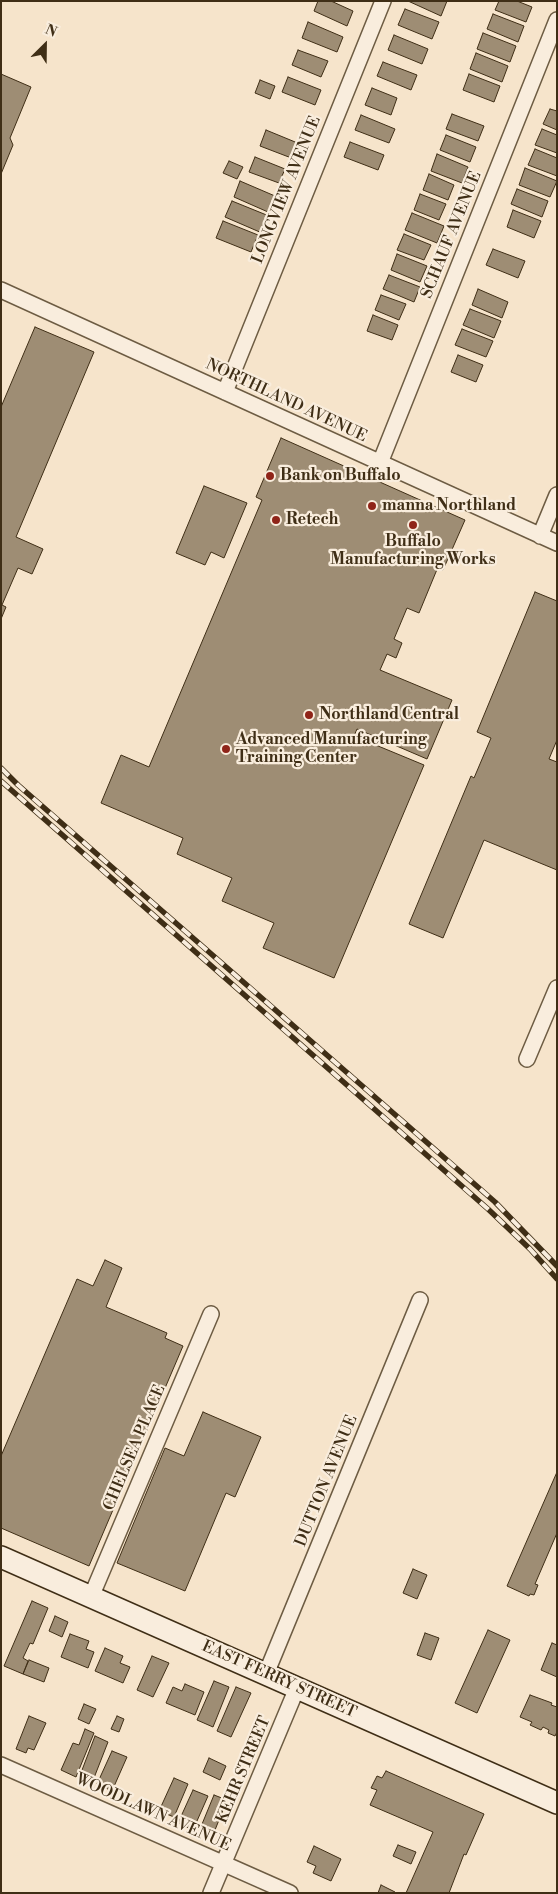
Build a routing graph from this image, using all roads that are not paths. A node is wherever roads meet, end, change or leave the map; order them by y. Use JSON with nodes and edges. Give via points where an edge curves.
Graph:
{"nodes":[{"id":1,"x":383,"y":1,"type":"edge"},
{"id":2,"x":557,"y":20,"type":"edge"},
{"id":3,"x":1,"y":290,"type":"edge"},
{"id":4,"x":225,"y":392,"type":"junction"},
{"id":5,"x":380,"y":463,"type":"junction"},
{"id":6,"x":557,"y":495,"type":"edge"},
{"id":7,"x":540,"y":536,"type":"junction"},
{"id":8,"x":557,"y":543,"type":"edge"},
{"id":9,"x":557,"y":988,"type":"edge"},
{"id":10,"x":528,"y":1059,"type":"dead end"},
{"id":11,"x":420,"y":1300,"type":"dead end"},
{"id":12,"x":211,"y":1314,"type":"dead end"},
{"id":13,"x":1,"y":1557,"type":"edge"},
{"id":14,"x":91,"y":1597,"type":"junction"},
{"id":15,"x":266,"y":1674,"type":"junction"},
{"id":16,"x":297,"y":1688,"type":"junction"},
{"id":17,"x":1,"y":1765,"type":"edge"},
{"id":18,"x":557,"y":1803,"type":"edge"},
{"id":19,"x":224,"y":1863,"type":"junction"},
{"id":20,"x":211,"y":1893,"type":"edge"},
{"id":21,"x":290,"y":1893,"type":"edge"}],
"edges":[{"from":1,"to":4,"type":"street","name":"LONGVIEW AVENUE"},
{"from":2,"to":5,"type":"street","name":"SCHAUF AVENUE"},
{"from":3,"to":4,"type":"street","name":"NORTHLAND AVENUE"},
{"from":4,"to":5,"type":"street","name":"NORTHLAND AVENUE"},
{"from":5,"to":7,"type":"street","name":"NORTHLAND AVENUE"},
{"from":6,"to":7,"type":"street"},
{"from":7,"to":8,"type":"street","name":"NORTHLAND AVENUE"},
{"from":9,"to":10,"type":"street"},
{"from":11,"to":15,"type":"street","name":"DUTTON AVENUE"},
{"from":12,"to":14,"type":"street","name":"CHELSEA PLACE"},
{"from":13,"to":14,"type":"street","name":"EAST FERRY STREET"},
{"from":14,"to":15,"type":"street","name":"EAST FERRY STREET"},
{"from":15,"to":16,"type":"street","name":"EAST FERRY STREET"},
{"from":16,"to":18,"type":"street","name":"EAST FERRY STREET"},
{"from":16,"to":19,"type":"street","name":"KEHR STREET"},
{"from":17,"to":19,"type":"street","name":"WOODLAWN AVENUE"},
{"from":19,"to":20,"type":"street","name":"KEHR STREET"},
{"from":19,"to":21,"type":"street","name":"WOODLAWN AVENUE"}]}
